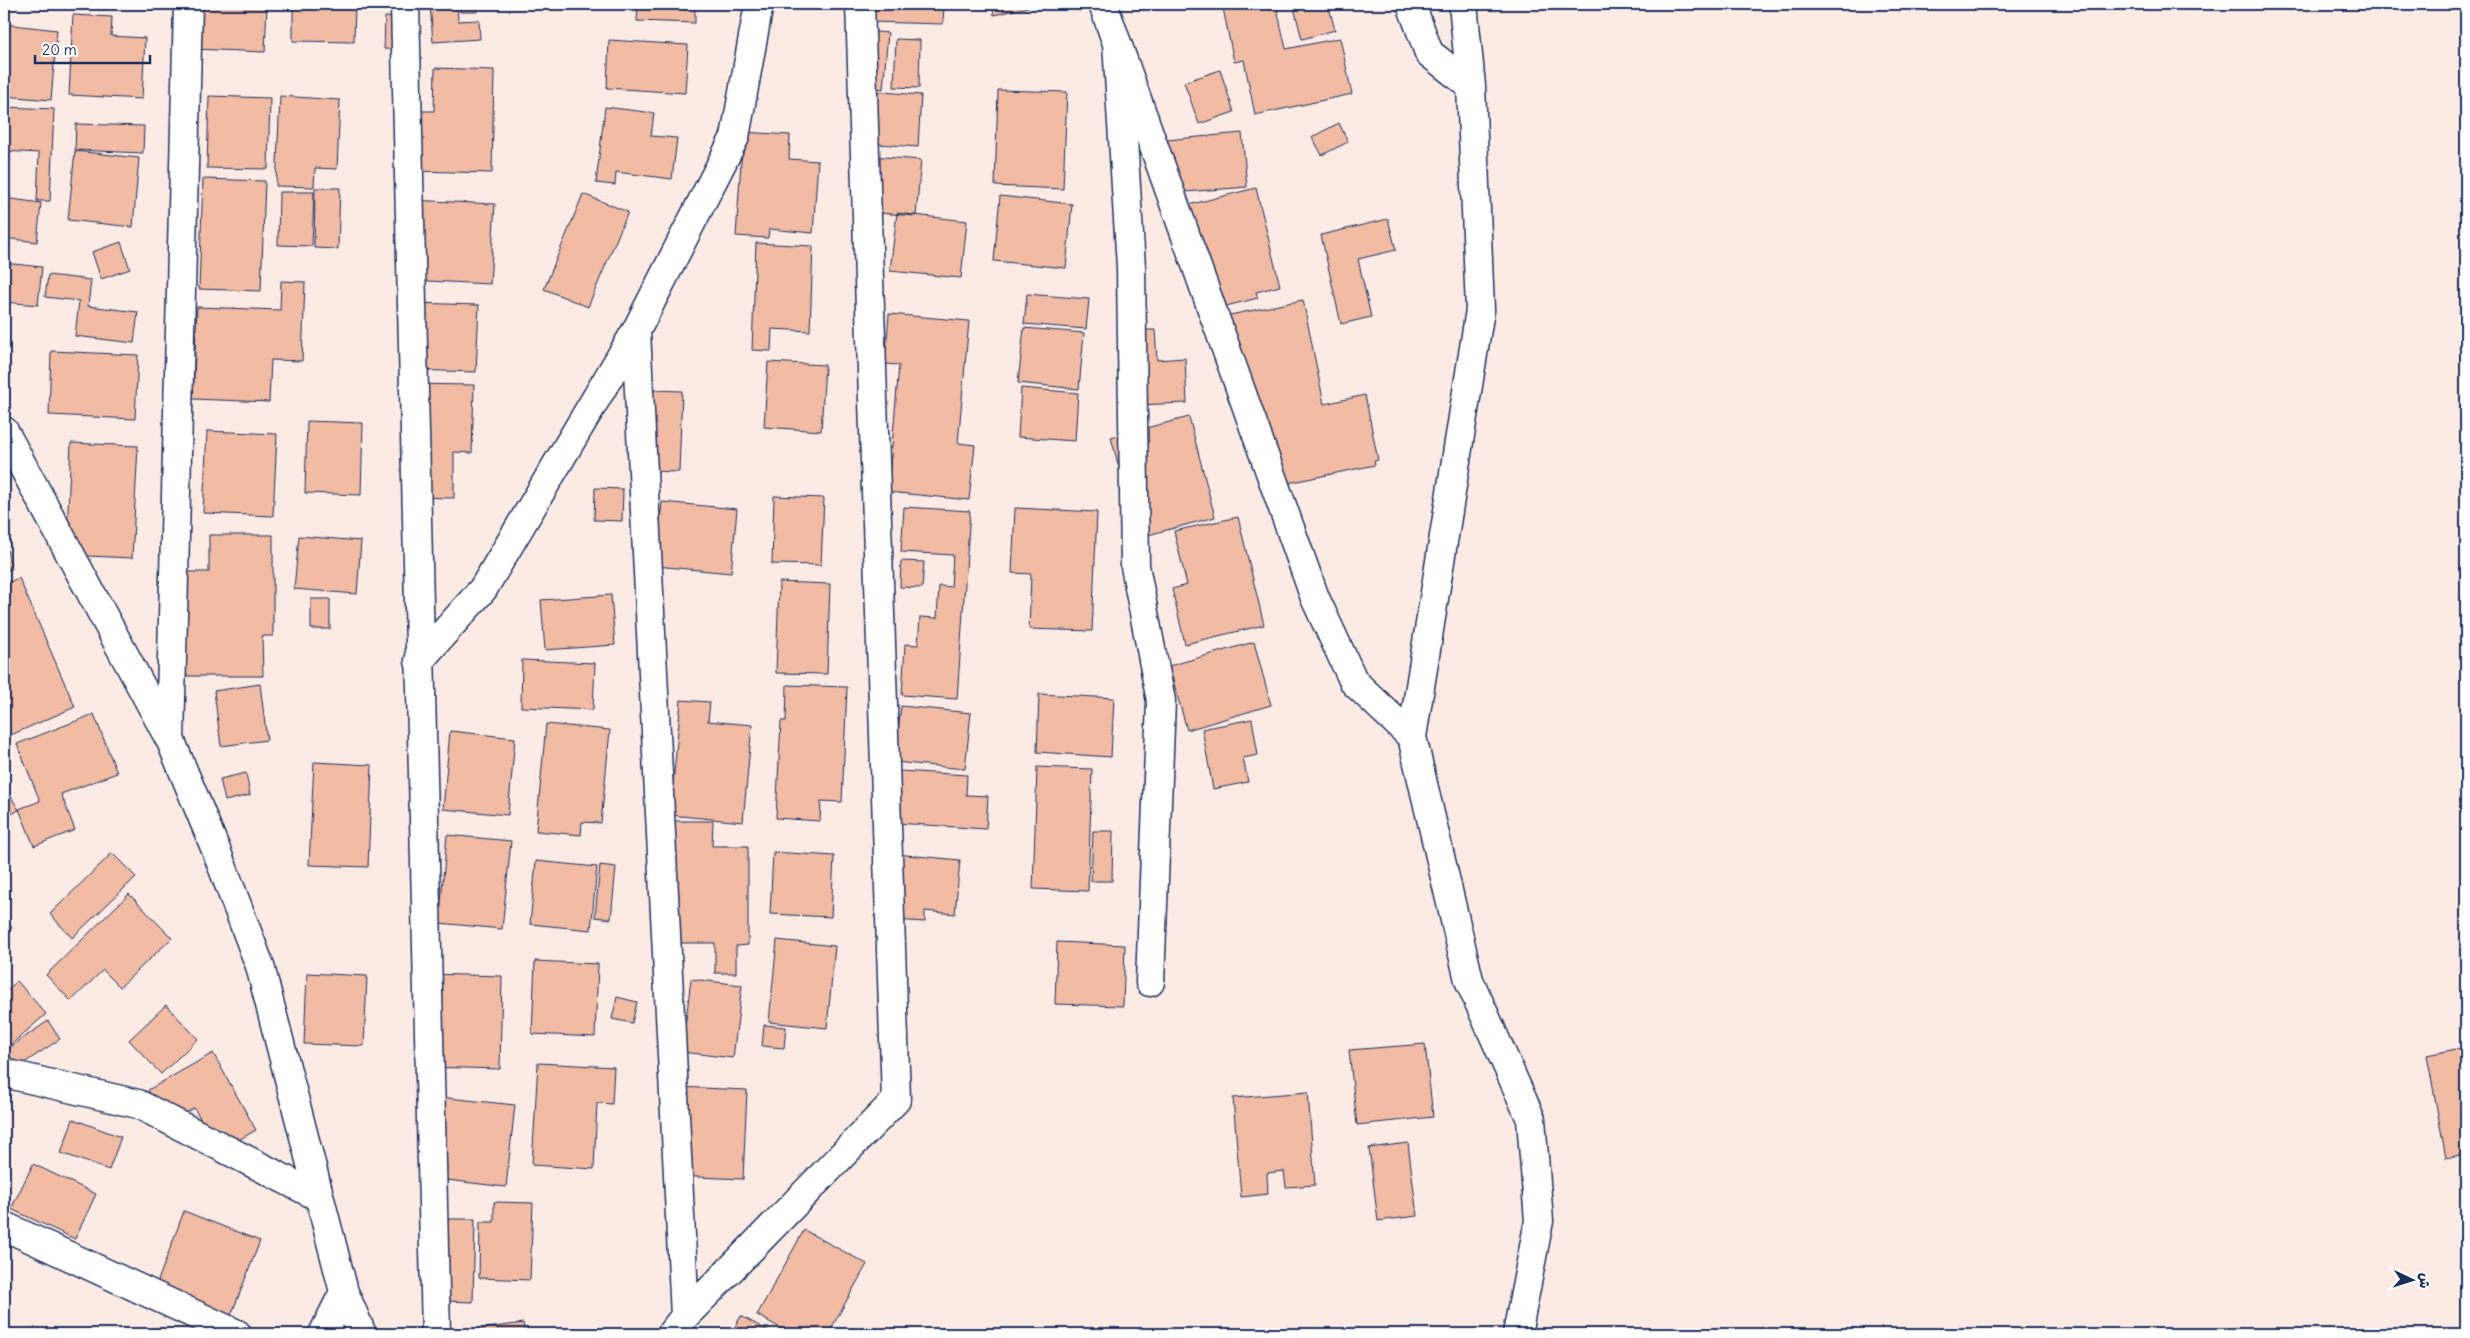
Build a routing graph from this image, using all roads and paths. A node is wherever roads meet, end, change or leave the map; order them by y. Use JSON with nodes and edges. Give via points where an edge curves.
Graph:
{"nodes":[{"id":1,"x":188,"y":4,"type":"edge"},
{"id":2,"x":405,"y":4,"type":"edge"},
{"id":3,"x":759,"y":4,"type":"edge"},
{"id":4,"x":860,"y":4,"type":"edge"},
{"id":5,"x":1103,"y":4,"type":"edge"},
{"id":6,"x":1411,"y":4,"type":"edge"},
{"id":7,"x":1464,"y":4,"type":"edge"},
{"id":8,"x":1117,"y":43,"type":"junction"},
{"id":9,"x":1471,"y":86,"type":"junction"},
{"id":10,"x":636,"y":331,"type":"junction"},
{"id":11,"x":4,"y":431,"type":"edge"},
{"id":12,"x":419,"y":661,"type":"junction"},
{"id":13,"x":1412,"y":737,"type":"junction"},
{"id":14,"x":170,"y":739,"type":"junction"},
{"id":15,"x":1150,"y":982,"type":"dead end"},
{"id":16,"x":4,"y":1073,"type":"edge"},
{"id":17,"x":319,"y":1197,"type":"junction"},
{"id":18,"x":4,"y":1226,"type":"edge"},
{"id":19,"x":344,"y":1292,"type":"junction"},
{"id":20,"x":678,"y":1325,"type":"edge"},
{"id":21,"x":237,"y":1334,"type":"edge"},
{"id":22,"x":323,"y":1334,"type":"edge"},
{"id":23,"x":362,"y":1334,"type":"edge"},
{"id":24,"x":436,"y":1334,"type":"edge"},
{"id":25,"x":1517,"y":1334,"type":"edge"}],
"edges":[{"from":1,"to":14,"type":"street"},
{"from":2,"to":12,"type":"street"},
{"from":3,"to":10,"type":"street","via":[[735,137]]},
{"from":4,"to":20,"type":"street","via":[[896,1100]]},
{"from":5,"to":8,"type":"street"},
{"from":6,"to":9,"type":"street","via":[[1429,53]]},
{"from":7,"to":9,"type":"street"},
{"from":8,"to":13,"type":"street","via":[[1315,598],[1354,682]]},
{"from":8,"to":15,"type":"street","via":[[1131,267],[1135,566],[1161,701]]},
{"from":9,"to":13,"type":"street","via":[[1480,310]]},
{"from":10,"to":12,"type":"street","via":[[483,589]]},
{"from":10,"to":20,"type":"street"},
{"from":11,"to":14,"type":"street"},
{"from":12,"to":24,"type":"street"},
{"from":13,"to":25,"type":"street","via":[[1469,980],[1531,1119],[1539,1221]]},
{"from":14,"to":17,"type":"street","via":[[260,966]]},
{"from":16,"to":17,"type":"street","via":[[138,1104]]},
{"from":17,"to":19,"type":"street"},
{"from":18,"to":21,"type":"street"},
{"from":19,"to":22,"type":"street"},
{"from":19,"to":23,"type":"street"}]}
